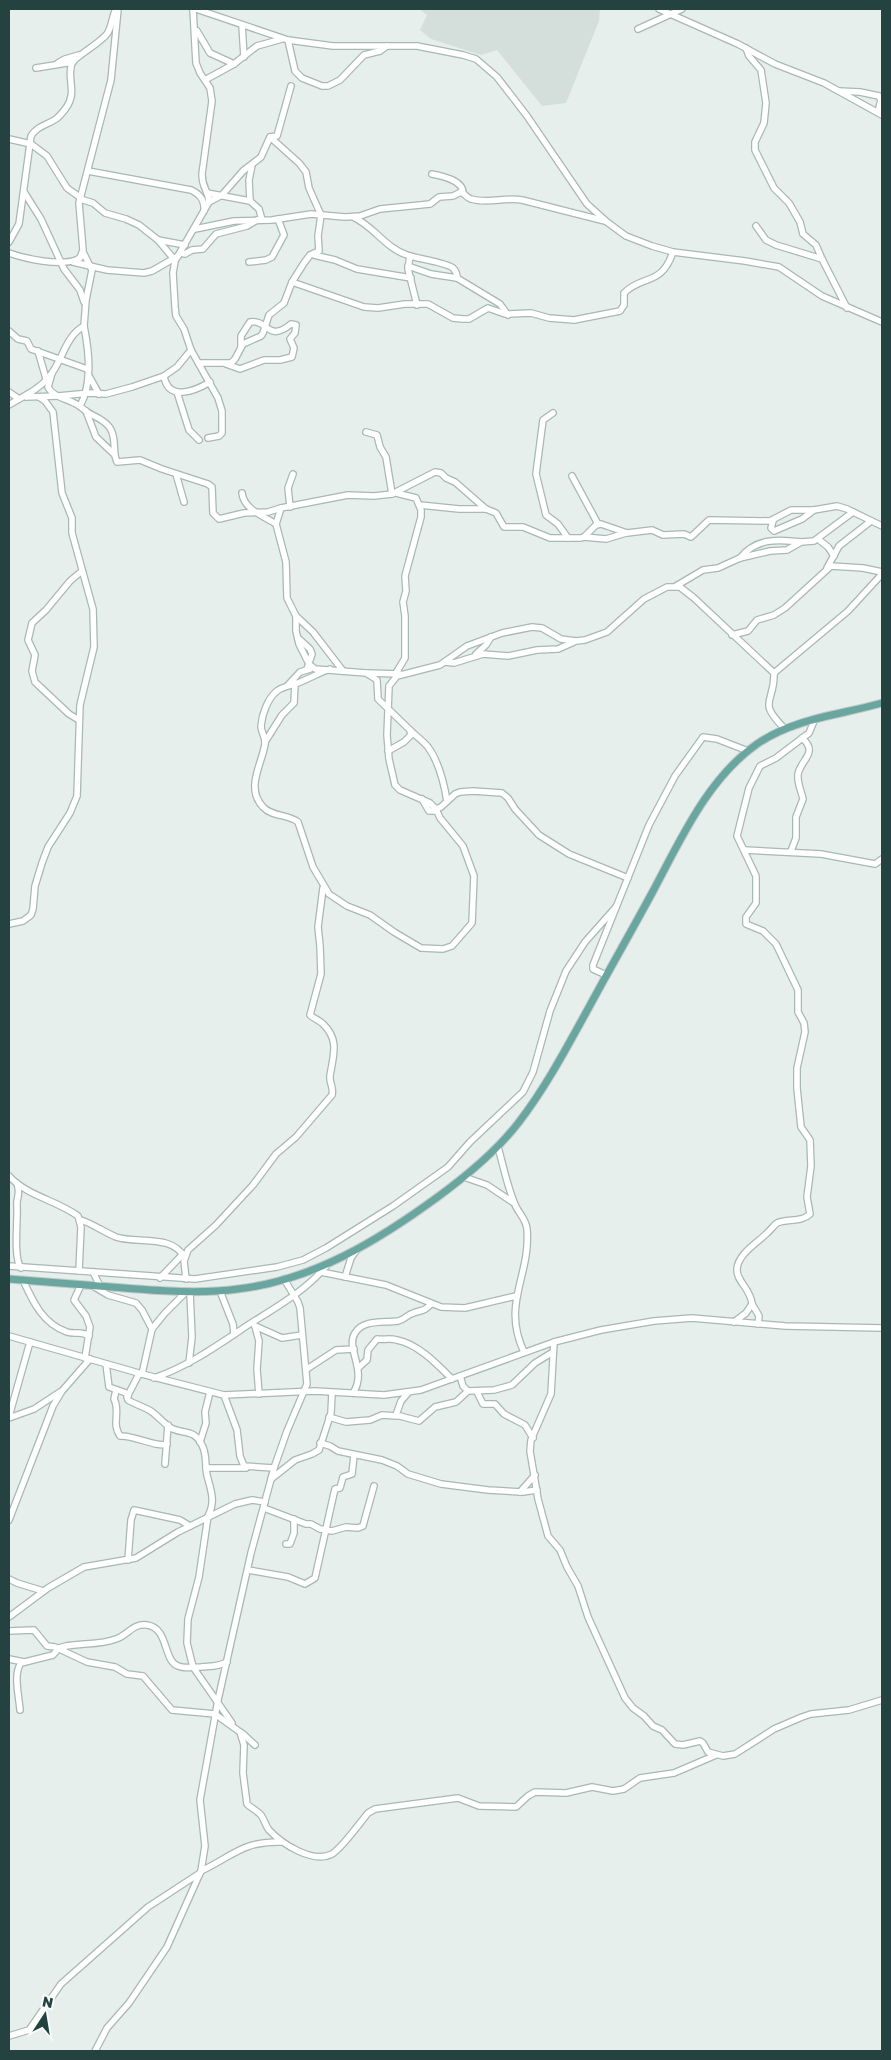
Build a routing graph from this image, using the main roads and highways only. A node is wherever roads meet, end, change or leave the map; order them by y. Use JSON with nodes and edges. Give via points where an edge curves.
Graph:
{"nodes":[{"id":1,"x":882,"y":703,"type":"edge"},
{"id":2,"x":9,"y":1279,"type":"edge"}],
"edges":[{"from":1,"to":2,"type":"main road","via":[[785,728],[736,761],[701,807],[548,1080],[521,1120],[498,1147],[464,1177],[394,1228],[327,1265],[265,1285],[220,1291],[188,1292]]}]}
